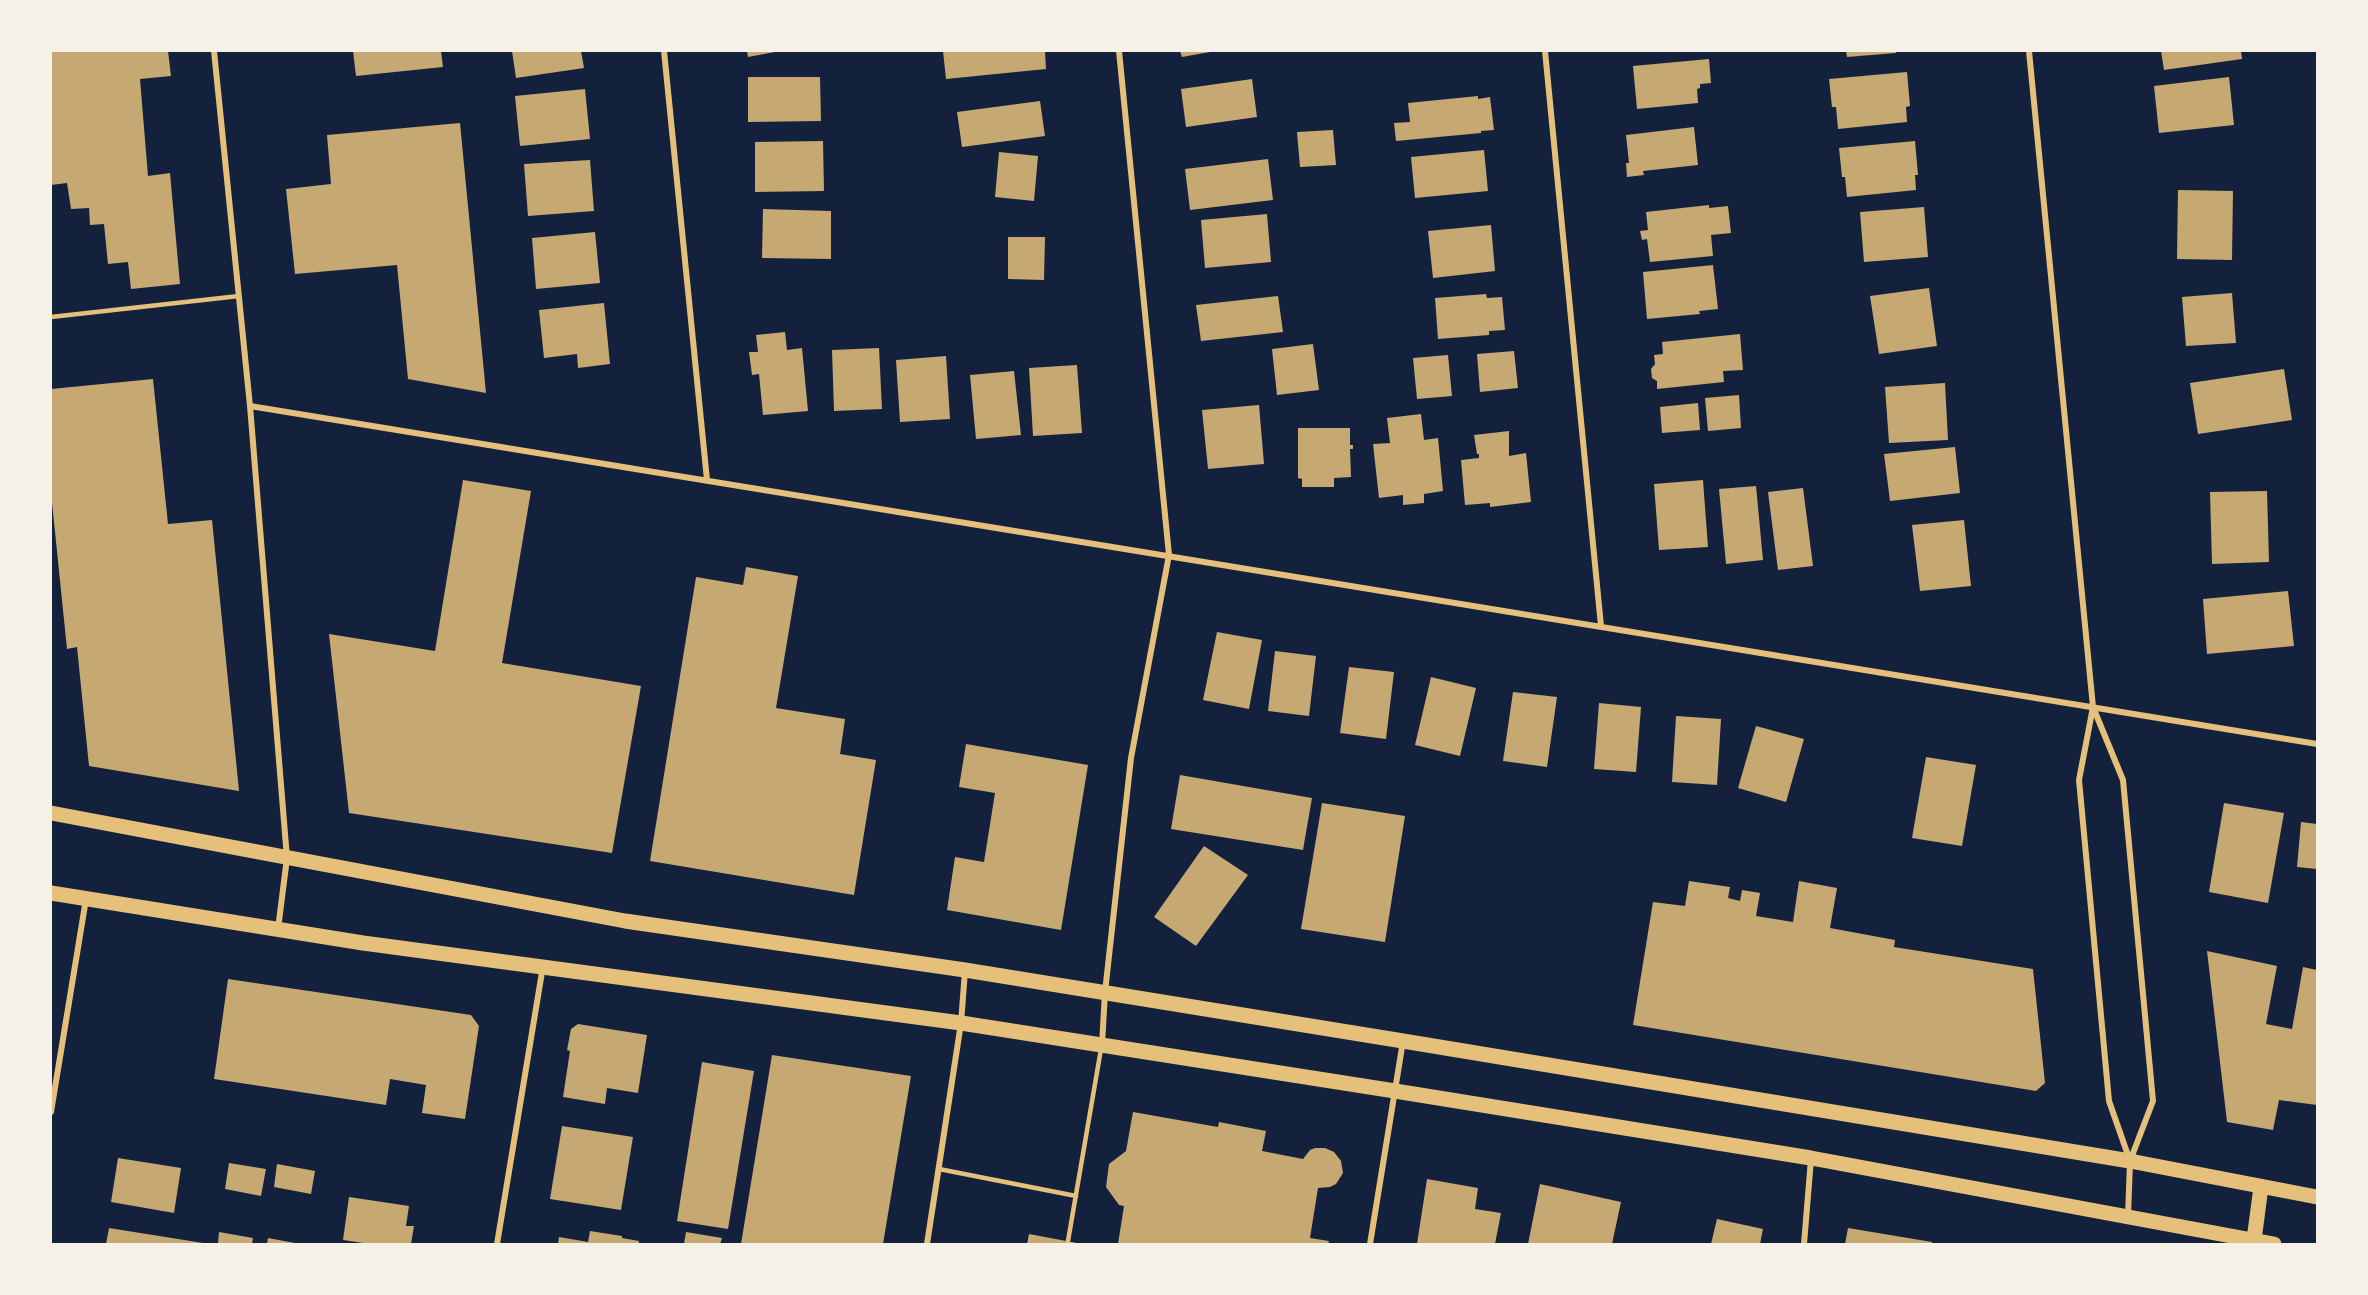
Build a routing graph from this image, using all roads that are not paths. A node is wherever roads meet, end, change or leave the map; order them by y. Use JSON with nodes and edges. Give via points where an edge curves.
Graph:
{"nodes":[{"id":1,"x":214,"y":51,"type":"edge"},
{"id":2,"x":664,"y":51,"type":"edge"},
{"id":3,"x":1119,"y":51,"type":"edge"},
{"id":4,"x":1545,"y":51,"type":"edge"},
{"id":5,"x":2029,"y":51,"type":"edge"},
{"id":6,"x":239,"y":296,"type":"junction"},
{"id":7,"x":51,"y":317,"type":"edge"},
{"id":8,"x":250,"y":406,"type":"junction"},
{"id":9,"x":707,"y":480,"type":"junction"},
{"id":10,"x":1169,"y":555,"type":"junction"},
{"id":11,"x":1601,"y":626,"type":"junction"},
{"id":12,"x":2093,"y":707,"type":"junction"},
{"id":13,"x":2317,"y":744,"type":"edge"},
{"id":14,"x":51,"y":813,"type":"edge"},
{"id":15,"x":287,"y":858,"type":"junction"},
{"id":16,"x":51,"y":893,"type":"edge"},
{"id":17,"x":86,"y":898,"type":"junction"},
{"id":18,"x":278,"y":929,"type":"junction"},
{"id":19,"x":543,"y":966,"type":"junction"},
{"id":20,"x":965,"y":970,"type":"junction"},
{"id":21,"x":1105,"y":992,"type":"junction"},
{"id":22,"x":961,"y":1023,"type":"junction"},
{"id":23,"x":1403,"y":1041,"type":"junction"},
{"id":24,"x":1102,"y":1045,"type":"junction"},
{"id":25,"x":1395,"y":1091,"type":"junction"},
{"id":26,"x":51,"y":1112,"type":"edge"},
{"id":27,"x":1811,"y":1158,"type":"junction"},
{"id":28,"x":2130,"y":1161,"type":"junction"},
{"id":29,"x":939,"y":1169,"type":"junction"},
{"id":30,"x":2261,"y":1187,"type":"junction"},
{"id":31,"x":1076,"y":1196,"type":"junction"},
{"id":32,"x":2317,"y":1197,"type":"edge"},
{"id":33,"x":2128,"y":1217,"type":"junction"},
{"id":34,"x":1068,"y":1241,"type":"dead end"},
{"id":35,"x":2253,"y":1242,"type":"edge"},
{"id":36,"x":497,"y":1244,"type":"edge"},
{"id":37,"x":927,"y":1244,"type":"edge"},
{"id":38,"x":1370,"y":1244,"type":"edge"},
{"id":39,"x":1804,"y":1244,"type":"edge"},
{"id":40,"x":2274,"y":1244,"type":"edge"}],
"edges":[{"from":1,"to":6,"type":"street"},
{"from":2,"to":9,"type":"street"},
{"from":3,"to":10,"type":"street"},
{"from":4,"to":11,"type":"street"},
{"from":5,"to":12,"type":"street"},
{"from":6,"to":7,"type":"lane"},
{"from":6,"to":8,"type":"street"},
{"from":8,"to":9,"type":"street"},
{"from":8,"to":15,"type":"street"},
{"from":9,"to":10,"type":"street"},
{"from":10,"to":11,"type":"street"},
{"from":10,"to":21,"type":"street","via":[[1131,758]]},
{"from":11,"to":12,"type":"street"},
{"from":12,"to":13,"type":"street"},
{"from":12,"to":28,"type":"street","via":[[2079,780],[2109,1101]]},
{"from":12,"to":28,"type":"street","via":[[2123,780],[2153,1101]]},
{"from":14,"to":15,"type":"main road"},
{"from":15,"to":18,"type":"street"},
{"from":15,"to":20,"type":"main road","via":[[626,921]]},
{"from":16,"to":17,"type":"main road"},
{"from":17,"to":18,"type":"main road"},
{"from":17,"to":26,"type":"street"},
{"from":18,"to":19,"type":"main road"},
{"from":19,"to":22,"type":"main road"},
{"from":19,"to":36,"type":"street"},
{"from":20,"to":21,"type":"main road"},
{"from":20,"to":22,"type":"street"},
{"from":21,"to":23,"type":"main road"},
{"from":21,"to":24,"type":"street"},
{"from":22,"to":24,"type":"main road"},
{"from":22,"to":29,"type":"street"},
{"from":23,"to":25,"type":"street"},
{"from":23,"to":28,"type":"main road"},
{"from":24,"to":25,"type":"main road"},
{"from":24,"to":31,"type":"lane"},
{"from":25,"to":27,"type":"main road"},
{"from":25,"to":38,"type":"street"},
{"from":27,"to":33,"type":"main road"},
{"from":27,"to":39,"type":"street"},
{"from":28,"to":30,"type":"main road"},
{"from":28,"to":33,"type":"street"},
{"from":29,"to":31,"type":"lane"},
{"from":29,"to":37,"type":"street"},
{"from":30,"to":32,"type":"main road"},
{"from":30,"to":35,"type":"main road"},
{"from":31,"to":34,"type":"lane"},
{"from":33,"to":35,"type":"main road"},
{"from":35,"to":40,"type":"main road"}]}
